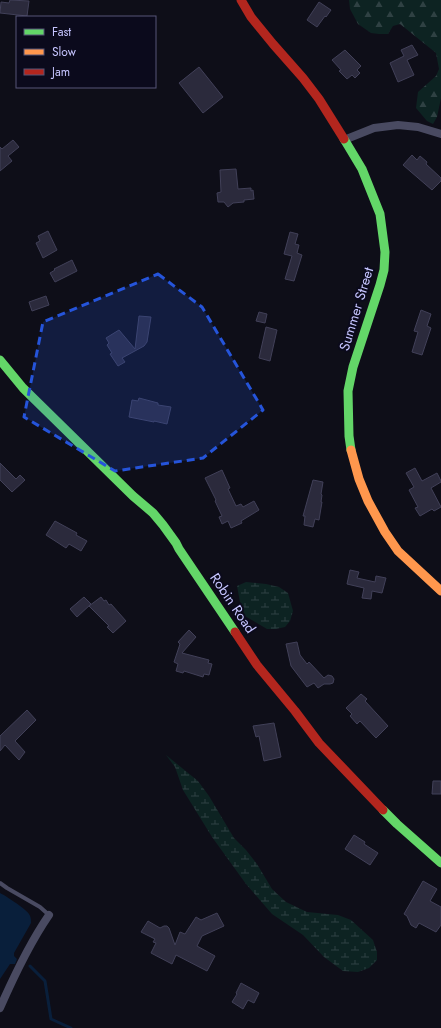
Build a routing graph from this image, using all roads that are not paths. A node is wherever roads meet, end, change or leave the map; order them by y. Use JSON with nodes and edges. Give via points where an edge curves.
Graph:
{"nodes":[{"id":1,"x":241,"y":0,"type":"edge"},
{"id":2,"x":441,"y":134,"type":"edge"},
{"id":3,"x":344,"y":140,"type":"junction"},
{"id":4,"x":0,"y":360,"type":"edge"},
{"id":5,"x":441,"y":591,"type":"edge"},
{"id":6,"x":441,"y":863,"type":"edge"},
{"id":7,"x":0,"y":883,"type":"edge"},
{"id":8,"x":49,"y":915,"type":"joint"},
{"id":9,"x":0,"y":1008,"type":"edge"}],
"edges":[{"from":1,"to":3,"type":"street","name":"Summer Street","via":[[251,17],[320,99]]},
{"from":2,"to":3,"type":"street","via":[[418,127],[398,125],[374,128]]},
{"from":3,"to":5,"type":"street","name":"Summer Street","via":[[362,169],[380,214],[385,252],[384,270],[353,367],[348,391],[352,455],[368,501],[385,532],[398,551]]},
{"from":4,"to":6,"type":"street","name":"Robin Road","via":[[23,388],[153,513],[176,542],[257,665],[319,743],[397,824]]},
{"from":7,"to":8,"type":"lane","via":[[40,906]]},
{"from":8,"to":9,"type":"street","via":[[25,956]]}]}
